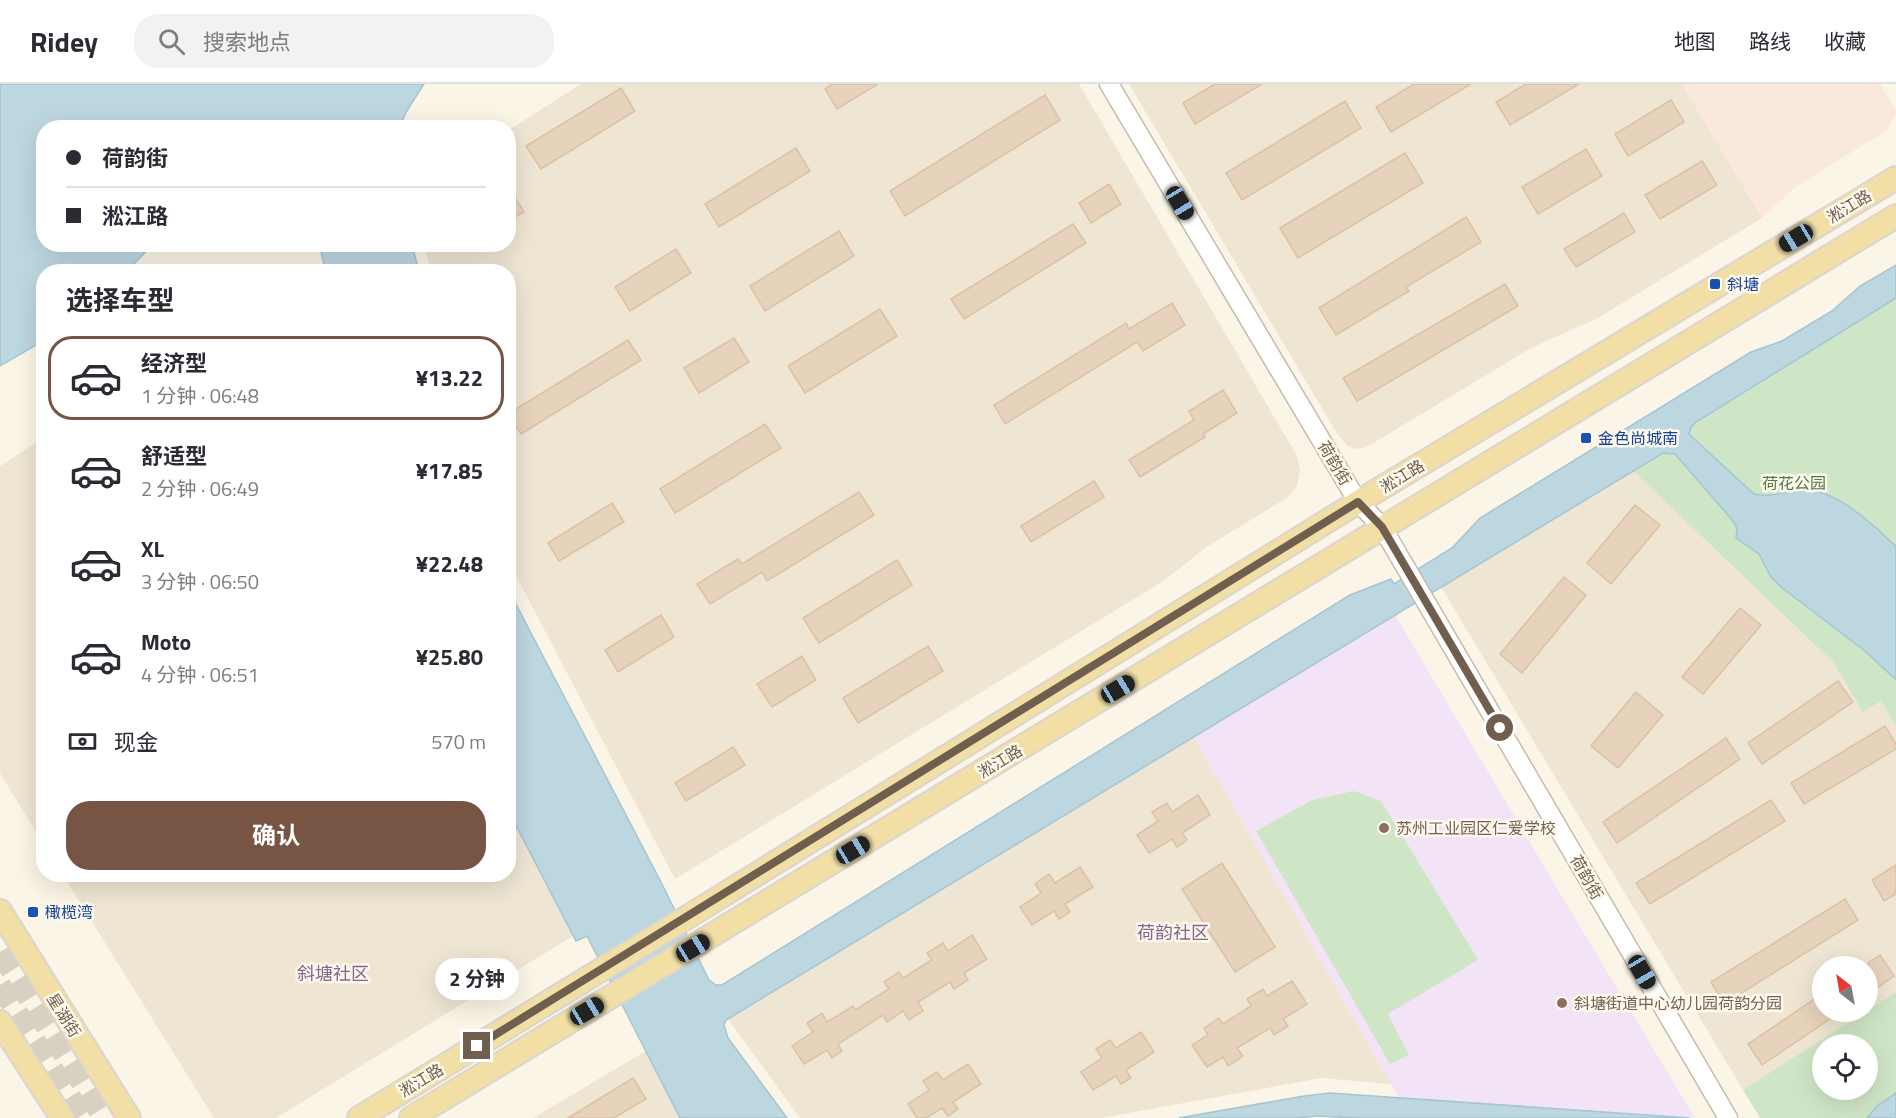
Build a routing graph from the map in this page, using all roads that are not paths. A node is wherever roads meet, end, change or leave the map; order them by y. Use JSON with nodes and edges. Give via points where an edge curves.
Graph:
{"nodes":[{"id":1,"x":1108,"y":84,"type":"edge"},
{"id":2,"x":1896,"y":178,"type":"edge"},
{"id":3,"x":1896,"y":216,"type":"edge"},
{"id":4,"x":1358,"y":502,"type":"junction"},
{"id":5,"x":1382,"y":527,"type":"junction"},
{"id":6,"x":0,"y":911,"type":"edge"},
{"id":7,"x":0,"y":1023,"type":"edge"},
{"id":8,"x":62,"y":1118,"type":"edge"},
{"id":9,"x":129,"y":1118,"type":"edge"},
{"id":10,"x":359,"y":1118,"type":"edge"},
{"id":11,"x":411,"y":1118,"type":"edge"},
{"id":12,"x":1728,"y":1118,"type":"edge"}],
"edges":[{"from":1,"to":4,"type":"street","name":"荷韵街"},
{"from":2,"to":4,"type":"main road","name":"淞江路"},
{"from":3,"to":5,"type":"main road","name":"淞江路"},
{"from":4,"to":5,"type":"street","name":"荷韵街"},
{"from":4,"to":10,"type":"main road","name":"淞江路"},
{"from":5,"to":11,"type":"main road","name":"淞江路"},
{"from":5,"to":12,"type":"street","name":"荷韵街"},
{"from":6,"to":9,"type":"main road","name":"星湖街"},
{"from":7,"to":8,"type":"main road"}]}
